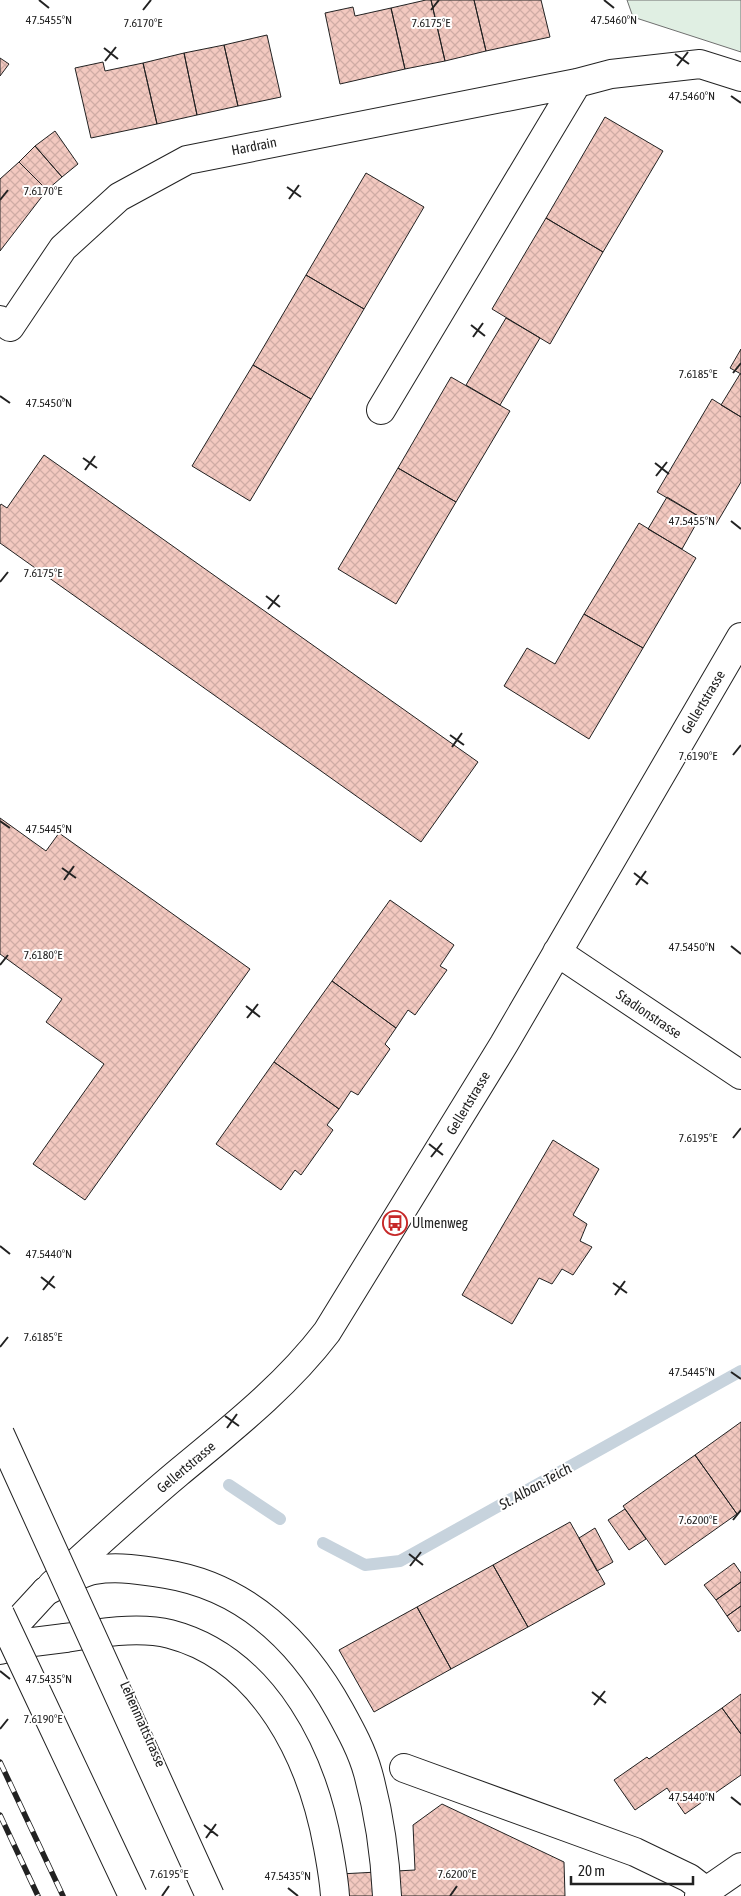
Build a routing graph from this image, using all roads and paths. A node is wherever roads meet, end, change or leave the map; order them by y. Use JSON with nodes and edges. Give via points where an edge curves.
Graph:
{"nodes":[{"id":1,"x":741,"y":77,"type":"edge"},
{"id":2,"x":577,"y":83,"type":"junction"},
{"id":3,"x":0,"y":320,"type":"edge"},
{"id":4,"x":381,"y":410,"type":"dead end"},
{"id":5,"x":741,"y":637,"type":"edge"},
{"id":6,"x":557,"y":952,"type":"junction"},
{"id":7,"x":741,"y":1075,"type":"edge"},
{"id":8,"x":0,"y":1434,"type":"edge"},
{"id":9,"x":46,"y":1591,"type":"junction"},
{"id":10,"x":0,"y":1614,"type":"edge"},
{"id":11,"x":65,"y":1638,"type":"junction"},
{"id":12,"x":0,"y":1641,"type":"edge"},
{"id":13,"x":0,"y":1650,"type":"edge"},
{"id":14,"x":404,"y":1768,"type":"dead end"},
{"id":15,"x":741,"y":1867,"type":"edge"},
{"id":16,"x":702,"y":1894,"type":"edge"},
{"id":17,"x":133,"y":1896,"type":"edge"},
{"id":18,"x":210,"y":1896,"type":"edge"},
{"id":19,"x":220,"y":1896,"type":"edge"},
{"id":20,"x":335,"y":1896,"type":"edge"},
{"id":21,"x":387,"y":1896,"type":"edge"}],
"edges":[{"from":1,"to":2,"type":"main road","name":"Hardrain","via":[[700,64],[611,74]]},
{"from":2,"to":3,"type":"main road","name":"Hardrain","via":[[187,160],[119,197],[63,248],[10,327]]},
{"from":2,"to":4,"type":"main road"},
{"from":5,"to":6,"type":"main road","name":"Gellertstrasse"},
{"from":6,"to":7,"type":"main road","name":"Stadionstrasse"},
{"from":6,"to":9,"type":"main road","name":"Gellertstrasse","via":[[327,1332],[305,1360],[274,1391],[139,1506]]},
{"from":8,"to":18,"type":"main road","bridge":true},
{"from":9,"to":12,"type":"main road","name":"Gellertstrasse"},
{"from":9,"to":21,"type":"main road","via":[[93,1570],[125,1568],[180,1576],[208,1585],[251,1607],[277,1627],[307,1660],[353,1734],[368,1772],[379,1823]]},
{"from":10,"to":17,"type":"main road","bridge":true},
{"from":11,"to":13,"type":"main road","name":"Lehenmattstrasse"},
{"from":11,"to":19,"type":"main road","name":"Lehenmattstrasse","via":[[94,1650],[122,1676]]},
{"from":11,"to":20,"type":"main road","via":[[131,1631],[169,1634],[196,1643],[220,1657],[260,1692],[290,1736],[321,1811]]},
{"from":14,"to":16,"type":"main road","via":[[635,1852],[689,1878]]},
{"from":15,"to":16,"type":"main road"}]}
